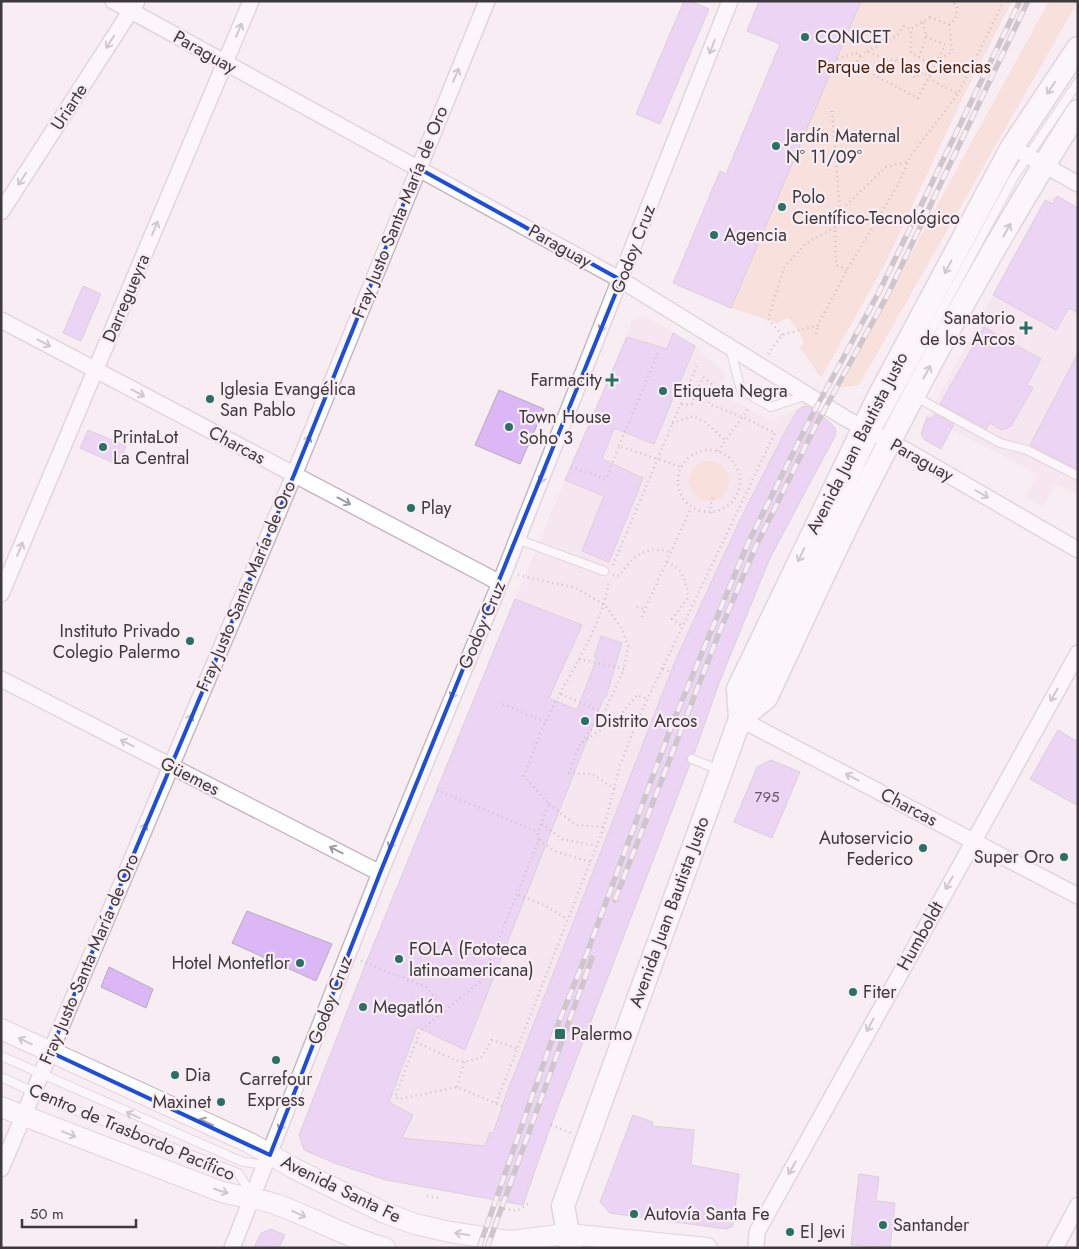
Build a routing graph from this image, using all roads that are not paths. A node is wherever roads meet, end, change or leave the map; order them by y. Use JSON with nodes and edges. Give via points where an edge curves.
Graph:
{"nodes":[{"id":1,"x":113,"y":1,"type":"edge"},
{"id":2,"x":251,"y":1,"type":"edge"},
{"id":3,"x":487,"y":1,"type":"edge"},
{"id":4,"x":730,"y":1,"type":"edge"},
{"id":5,"x":134,"y":6,"type":"edge"},
{"id":6,"x":1078,"y":48,"type":"edge"},
{"id":7,"x":225,"y":63,"type":"junction"},
{"id":8,"x":1078,"y":82,"type":"edge"},
{"id":9,"x":1078,"y":111,"type":"edge"},
{"id":10,"x":1028,"y":155,"type":"junction"},
{"id":11,"x":418,"y":168,"type":"junction"},
{"id":12,"x":1078,"y":184,"type":"edge"},
{"id":13,"x":1,"y":212,"type":"edge"},
{"id":14,"x":621,"y":280,"type":"junction"},
{"id":15,"x":1,"y":320,"type":"edge"},
{"id":16,"x":730,"y":346,"type":"junction"},
{"id":17,"x":95,"y":370,"type":"junction"},
{"id":18,"x":808,"y":394,"type":"junction"},
{"id":19,"x":913,"y":396,"type":"junction"},
{"id":20,"x":876,"y":434,"type":"junction"},
{"id":21,"x":294,"y":475,"type":"junction"},
{"id":22,"x":1078,"y":476,"type":"edge"},
{"id":23,"x":517,"y":539,"type":"junction"},
{"id":24,"x":1078,"y":550,"type":"edge"},
{"id":25,"x":607,"y":572,"type":"road end"},
{"id":26,"x":500,"y":583,"type":"junction"},
{"id":27,"x":1,"y":594,"type":"edge"},
{"id":28,"x":1078,"y":653,"type":"edge"},
{"id":29,"x":1,"y":679,"type":"edge"},
{"id":30,"x":740,"y":719,"type":"junction"},
{"id":31,"x":692,"y":759,"type":"dead end"},
{"id":32,"x":170,"y":766,"type":"junction"},
{"id":33,"x":721,"y":771,"type":"junction"},
{"id":34,"x":973,"y":841,"type":"junction"},
{"id":35,"x":380,"y":872,"type":"junction"},
{"id":36,"x":1078,"y":896,"type":"edge"},
{"id":37,"x":1,"y":1029,"type":"edge"},
{"id":38,"x":50,"y":1052,"type":"junction"},
{"id":39,"x":1,"y":1056,"type":"edge"},
{"id":40,"x":41,"y":1074,"type":"junction"},
{"id":41,"x":1,"y":1077,"type":"edge"},
{"id":42,"x":33,"y":1092,"type":"junction"},
{"id":43,"x":1,"y":1107,"type":"edge"},
{"id":44,"x":23,"y":1116,"type":"junction"},
{"id":45,"x":268,"y":1160,"type":"junction"},
{"id":46,"x":1,"y":1169,"type":"edge"},
{"id":47,"x":254,"y":1197,"type":"junction"},
{"id":48,"x":1078,"y":1205,"type":"edge"},
{"id":49,"x":510,"y":1241,"type":"junction"},
{"id":50,"x":569,"y":1241,"type":"edge"},
{"id":51,"x":368,"y":1245,"type":"edge"},
{"id":52,"x":232,"y":1248,"type":"edge"},
{"id":53,"x":385,"y":1248,"type":"edge"},
{"id":54,"x":535,"y":1248,"type":"edge"},
{"id":55,"x":707,"y":1248,"type":"edge"},
{"id":56,"x":756,"y":1248,"type":"edge"},
{"id":57,"x":1055,"y":1248,"type":"edge"}],
"edges":[{"from":1,"to":5,"type":"street","name":"Paraguay"},
{"from":7,"to":2,"type":"street","name":"Darregueyra","one_way":true},
{"from":11,"to":3,"type":"street","name":"Fray Justo Santa María de Oro","one_way":true},
{"from":4,"to":14,"type":"street","name":"Godoy Cruz","one_way":true},
{"from":5,"to":7,"type":"street","name":"Paraguay"},
{"from":5,"to":13,"type":"street","name":"Uriarte","one_way":true},
{"from":6,"to":10,"type":"main road","name":"Avenida Juan Bautista Justo","one_way":true},
{"from":7,"to":11,"type":"street","name":"Paraguay"},
{"from":17,"to":7,"type":"street","name":"Darregueyra","one_way":true},
{"from":8,"to":10,"type":"lane"},
{"from":9,"to":10,"type":"main road","name":"Avenida Juan Bautista Justo"},
{"from":10,"to":12,"type":"street"},
{"from":19,"to":10,"type":"main road","name":"Avenida Juan Bautista Justo","one_way":true},
{"from":10,"to":20,"type":"main road","name":"Avenida Juan Bautista Justo"},
{"from":11,"to":14,"type":"street","name":"Paraguay"},
{"from":21,"to":11,"type":"street","name":"Fray Justo Santa María de Oro","one_way":true},
{"from":14,"to":16,"type":"street","name":"Paraguay"},
{"from":14,"to":23,"type":"street","name":"Godoy Cruz","one_way":true},
{"from":15,"to":17,"type":"street","name":"Charcas","one_way":true},
{"from":16,"to":18,"type":"street","name":"Paraguay"},
{"from":16,"to":18,"type":"lane","via":[[740,390],[771,408]]},
{"from":17,"to":21,"type":"street","name":"Charcas","one_way":true},
{"from":27,"to":17,"type":"street","name":"Darregueyra","one_way":true},
{"from":18,"to":20,"type":"street","name":"Paraguay"},
{"from":19,"to":20,"type":"main road","name":"Avenida Juan Bautista Justo"},
{"from":19,"to":22,"type":"lane","via":[[1000,443],[1027,450]]},
{"from":20,"to":24,"type":"street","name":"Paraguay","one_way":true},
{"from":20,"to":30,"type":"main road","name":"Avenida Juan Bautista Justo","via":[[766,698]]},
{"from":20,"to":30,"type":"main road","name":"Avenida Juan Bautista Justo","via":[[738,690]]},
{"from":21,"to":26,"type":"street","name":"Charcas","one_way":true},
{"from":32,"to":21,"type":"street","name":"Fray Justo Santa María de Oro","one_way":true},
{"from":23,"to":25,"type":"lane"},
{"from":23,"to":26,"type":"street","name":"Godoy Cruz"},
{"from":26,"to":35,"type":"street","name":"Godoy Cruz","one_way":true},
{"from":28,"to":34,"type":"street","name":"Humboldt","one_way":true},
{"from":32,"to":29,"type":"street","name":"Güemes","one_way":true},
{"from":30,"to":33,"type":"main road","name":"Avenida Juan Bautista Justo"},
{"from":34,"to":30,"type":"street","name":"Charcas","one_way":true},
{"from":31,"to":33,"type":"lane"},
{"from":35,"to":32,"type":"street","name":"Güemes","one_way":true},
{"from":38,"to":32,"type":"street","name":"Fray Justo Santa María de Oro","one_way":true},
{"from":33,"to":50,"type":"main road","name":"Avenida Juan Bautista Justo","via":[[563,1206]]},
{"from":34,"to":36,"type":"street","name":"Charcas"},
{"from":34,"to":56,"type":"street","name":"Humboldt","one_way":true,"via":[[757,1232]]},
{"from":35,"to":45,"type":"street","name":"Godoy Cruz","one_way":true},
{"from":38,"to":37,"type":"main road","name":"Avenida Santa Fe","one_way":true},
{"from":38,"to":40,"type":"street","name":"Fray Justo Santa María de Oro"},
{"from":45,"to":38,"type":"main road","name":"Avenida Santa Fe","one_way":true,"via":[[250,1143]]},
{"from":39,"to":40,"type":"lane","name":"Centro de Trasbordo Pacífico"},
{"from":40,"to":42,"type":"street","name":"Fray Justo Santa María de Oro"},
{"from":45,"to":40,"type":"lane","name":"Centro de Trasbordo Pacífico","one_way":true,"via":[[243,1162]]},
{"from":41,"to":42,"type":"lane","name":"Centro de Trasbordo Pacífico"},
{"from":42,"to":44,"type":"street","name":"Fray Justo Santa María de Oro"},
{"from":42,"to":47,"type":"lane","name":"Centro de Trasbordo Pacífico","via":[[238,1173]]},
{"from":43,"to":44,"type":"main road","name":"Avenida Santa Fe"},
{"from":44,"to":46,"type":"street","name":"Fray Justo Santa María de Oro"},
{"from":44,"to":47,"type":"main road","name":"Avenida Santa Fe","one_way":true,"via":[[222,1192]]},
{"from":45,"to":47,"type":"street","name":"Godoy Cruz"},
{"from":49,"to":45,"type":"main road","name":"Avenida Santa Fe","one_way":true,"via":[[415,1224]]},
{"from":47,"to":51,"type":"main road","name":"Avenida Santa Fe","one_way":true,"via":[[280,1205]]},
{"from":47,"to":52,"type":"street","name":"Godoy Cruz"},
{"from":48,"to":57,"type":"street"},
{"from":49,"to":50,"type":"main road","name":"Avenida Santa Fe"},
{"from":49,"to":54,"type":"lane"},
{"from":50,"to":55,"type":"main road","name":"Avenida Santa Fe"},
{"from":51,"to":53,"type":"main road","name":"Avenida Santa Fe"}]}
